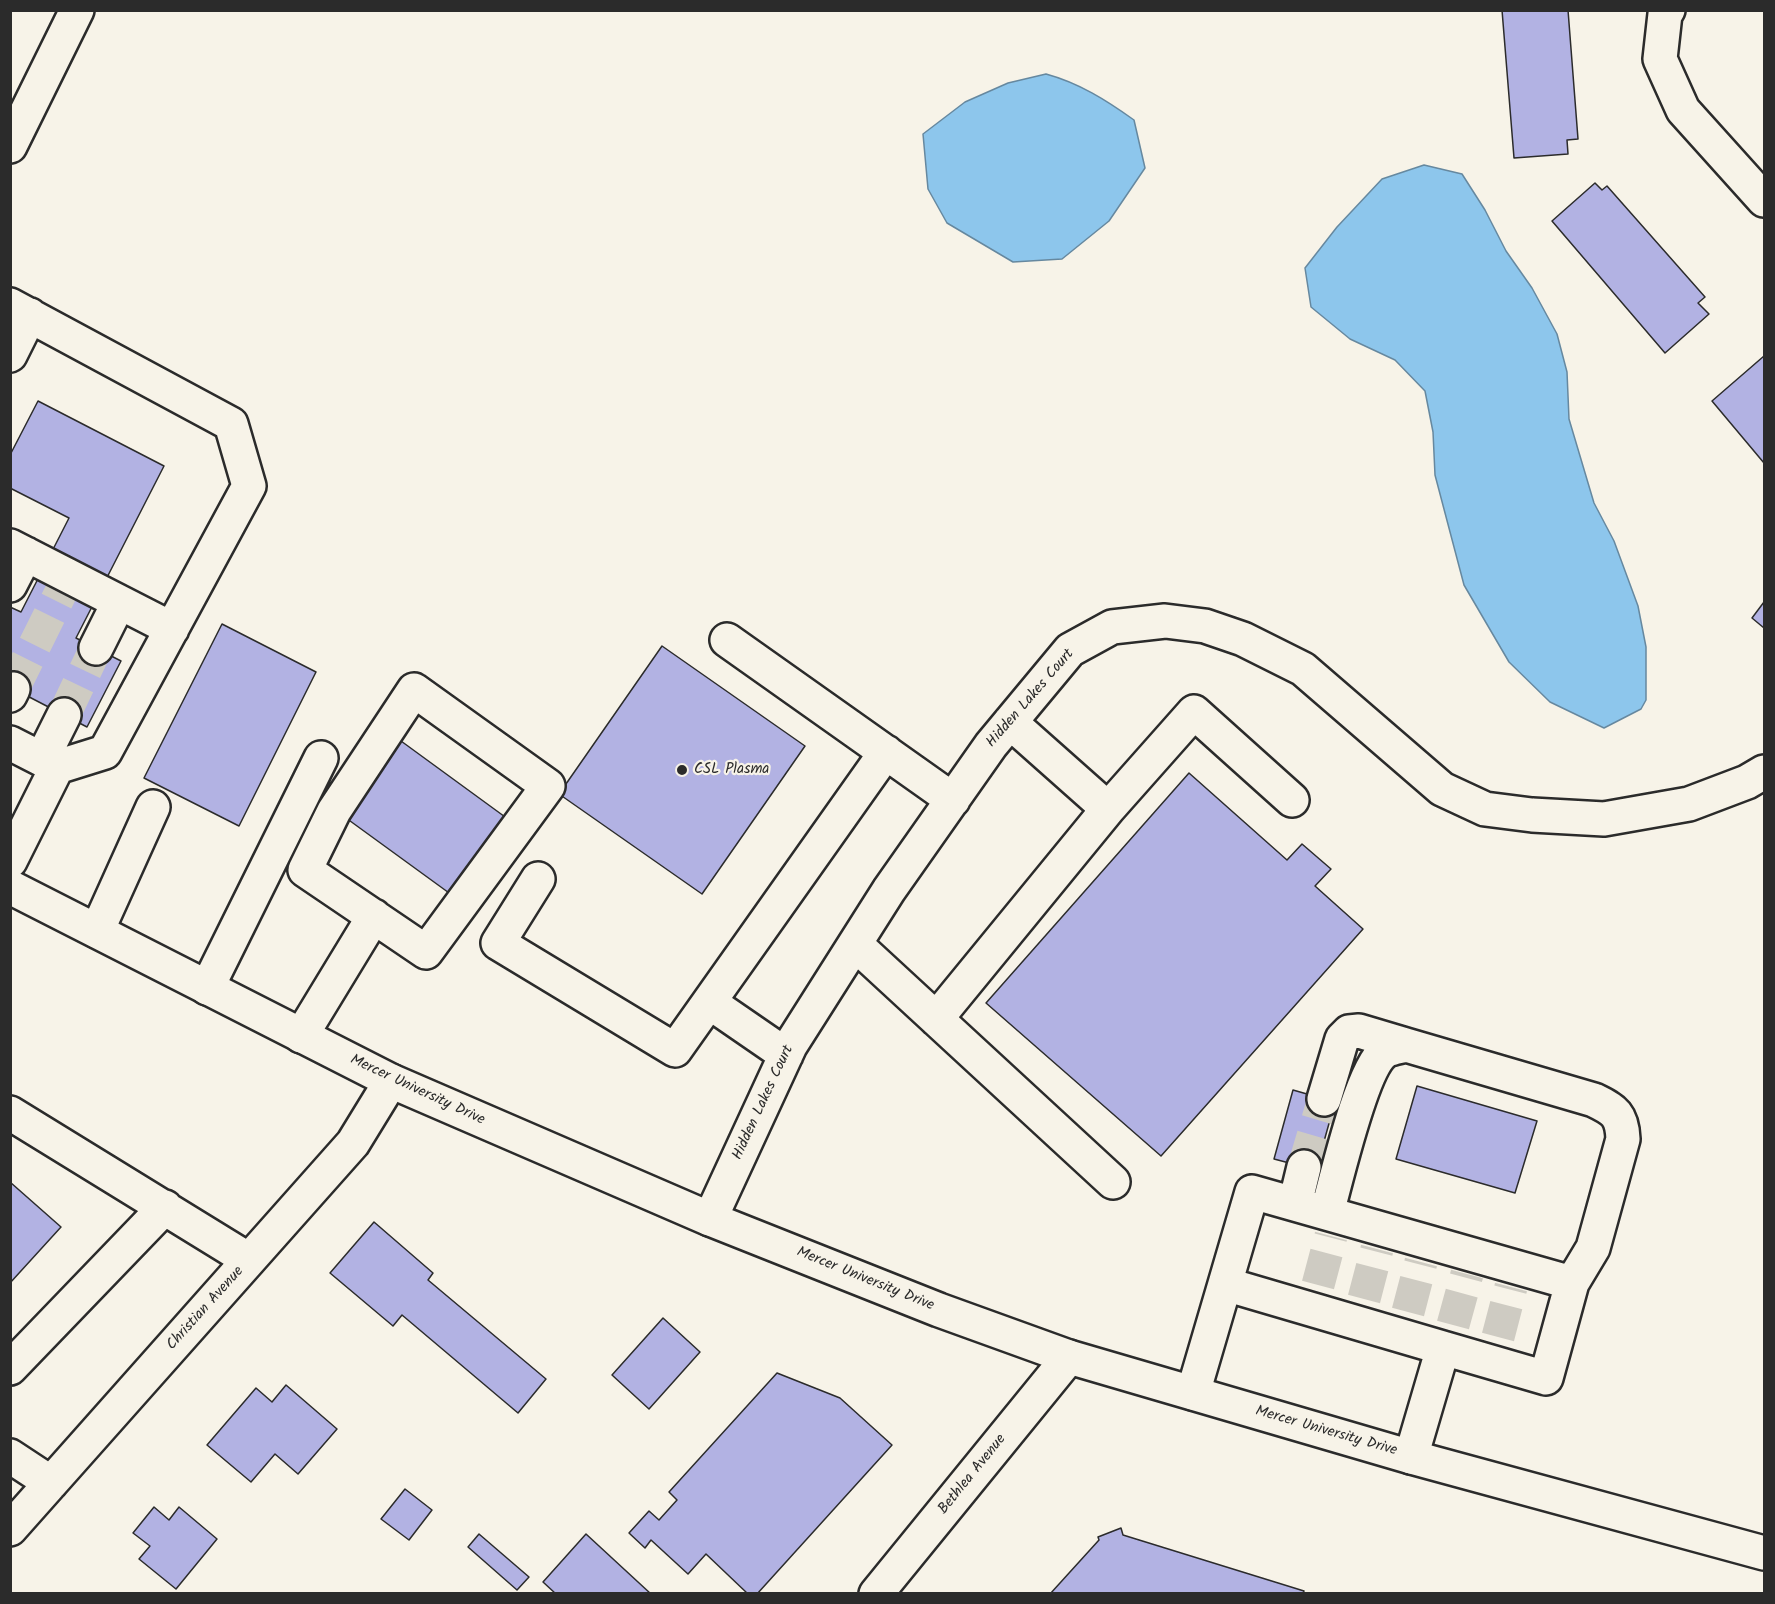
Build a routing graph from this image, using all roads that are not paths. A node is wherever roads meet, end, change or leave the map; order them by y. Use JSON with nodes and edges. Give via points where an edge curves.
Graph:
{"nodes":[{"id":1,"x":77,"y":10,"type":"edge"},
{"id":2,"x":1668,"y":10,"type":"edge"},
{"id":3,"x":10,"y":146,"type":"edge"},
{"id":4,"x":1764,"y":200,"type":"edge"},
{"id":5,"x":20,"y":310,"type":"edge"},
{"id":6,"x":10,"y":355,"type":"edge"},
{"id":7,"x":18,"y":550,"type":"edge"},
{"id":8,"x":10,"y":585,"type":"edge"},
{"id":9,"x":119,"y":602,"type":"junction"},
{"id":10,"x":172,"y":629,"type":"junction"},
{"id":11,"x":726,"y":640,"type":"dead end"},
{"id":12,"x":96,"y":648,"type":"tunnel mouth"},
{"id":13,"x":64,"y":715,"type":"tunnel mouth"},
{"id":14,"x":1010,"y":722,"type":"junction"},
{"id":15,"x":10,"y":743,"type":"edge"},
{"id":16,"x":886,"y":752,"type":"junction"},
{"id":17,"x":321,"y":758,"type":"dead end"},
{"id":18,"x":49,"y":763,"type":"junction"},
{"id":19,"x":1764,"y":772,"type":"edge"},
{"id":20,"x":952,"y":800,"type":"junction"},
{"id":21,"x":1292,"y":800,"type":"dead end"},
{"id":22,"x":153,"y":807,"type":"dead end"},
{"id":23,"x":1108,"y":809,"type":"junction"},
{"id":24,"x":10,"y":861,"type":"edge"},
{"id":25,"x":538,"y":879,"type":"dead end"},
{"id":26,"x":10,"y":887,"type":"edge"},
{"id":27,"x":374,"y":916,"type":"junction"},
{"id":28,"x":97,"y":931,"type":"junction"},
{"id":29,"x":855,"y":944,"type":"junction"},
{"id":30,"x":207,"y":988,"type":"junction"},
{"id":31,"x":709,"y":1002,"type":"junction"},
{"id":32,"x":936,"y":1019,"type":"junction"},
{"id":33,"x":301,"y":1036,"type":"junction"},
{"id":34,"x":1406,"y":1045,"type":"junction"},
{"id":35,"x":786,"y":1055,"type":"junction"},
{"id":36,"x":391,"y":1081,"type":"junction"},
{"id":37,"x":1324,"y":1098,"type":"tunnel mouth"},
{"id":38,"x":10,"y":1113,"type":"edge"},
{"id":39,"x":1304,"y":1167,"type":"tunnel mouth"},
{"id":40,"x":1113,"y":1182,"type":"dead end"},
{"id":41,"x":1295,"y":1204,"type":"junction"},
{"id":42,"x":165,"y":1207,"type":"junction"},
{"id":43,"x":710,"y":1219,"type":"junction"},
{"id":44,"x":1331,"y":1222,"type":"junction"},
{"id":45,"x":249,"y":1260,"type":"junction"},
{"id":46,"x":1572,"y":1283,"type":"junction"},
{"id":47,"x":1225,"y":1284,"type":"junction"},
{"id":48,"x":1448,"y":1341,"type":"junction"},
{"id":49,"x":1070,"y":1357,"type":"junction"},
{"id":50,"x":10,"y":1368,"type":"edge"},
{"id":51,"x":1194,"y":1393,"type":"junction"},
{"id":52,"x":10,"y":1456,"type":"edge"},
{"id":53,"x":1411,"y":1457,"type":"junction"},
{"id":54,"x":51,"y":1483,"type":"junction"},
{"id":55,"x":10,"y":1529,"type":"edge"},
{"id":56,"x":1764,"y":1553,"type":"edge"},
{"id":57,"x":876,"y":1593,"type":"edge"}],
"edges":[{"from":1,"to":3,"type":"street"},
{"from":2,"to":4,"type":"street","via":[[1660,59],[1683,110]]},
{"from":5,"to":6,"type":"street"},
{"from":5,"to":10,"type":"street","via":[[231,424],[249,486]]},
{"from":7,"to":8,"type":"street"},
{"from":7,"to":9,"type":"street"},
{"from":9,"to":10,"type":"street"},
{"from":9,"to":12,"type":"street"},
{"from":10,"to":18,"type":"street","via":[[105,752]]},
{"from":11,"to":16,"type":"street"},
{"from":13,"to":18,"type":"street"},
{"from":14,"to":19,"type":"street","name":"Hidden Lakes Court","via":[[1070,650],[1112,627],[1165,621],[1205,626],[1243,639],[1303,669],[1442,789],[1485,809],[1604,819],[1689,804]]},
{"from":14,"to":20,"type":"street","name":"Hidden Lakes Court"},
{"from":14,"to":23,"type":"street"},
{"from":15,"to":18,"type":"street"},
{"from":16,"to":20,"type":"street"},
{"from":16,"to":31,"type":"street"},
{"from":17,"to":30,"type":"street"},
{"from":18,"to":24,"type":"street"},
{"from":20,"to":29,"type":"street","name":"Hidden Lakes Court"},
{"from":21,"to":23,"type":"street","via":[[1194,712]]},
{"from":22,"to":28,"type":"street"},
{"from":23,"to":32,"type":"street"},
{"from":25,"to":31,"type":"street","via":[[498,943],[675,1050]]},
{"from":26,"to":28,"type":"street","name":"Mercer University Drive"},
{"from":27,"to":27,"type":"street","via":[[305,870],[334,811],[414,690],[548,786],[426,952]]},
{"from":27,"to":33,"type":"street"},
{"from":28,"to":30,"type":"street","name":"Mercer University Drive"},
{"from":29,"to":32,"type":"street"},
{"from":29,"to":35,"type":"street","name":"Hidden Lakes Court"},
{"from":30,"to":33,"type":"street","name":"Mercer University Drive"},
{"from":31,"to":35,"type":"street"},
{"from":32,"to":40,"type":"street"},
{"from":33,"to":36,"type":"street","name":"Mercer University Drive"},
{"from":34,"to":37,"type":"street","via":[[1359,1031],[1349,1032],[1342,1040]]},
{"from":34,"to":44,"type":"street","via":[[1384,1052],[1359,1098]]},
{"from":34,"to":46,"type":"street","via":[[1611,1108],[1622,1124],[1623,1139],[1593,1248]]},
{"from":35,"to":43,"type":"street","name":"Hidden Lakes Court"},
{"from":36,"to":43,"type":"street","name":"Mercer University Drive"},
{"from":36,"to":45,"type":"street","name":"Christian Avenue","via":[[353,1143]]},
{"from":38,"to":42,"type":"street"},
{"from":39,"to":41,"type":"street"},
{"from":41,"to":44,"type":"street"},
{"from":41,"to":47,"type":"street","via":[[1252,1192]]},
{"from":42,"to":45,"type":"street"},
{"from":42,"to":50,"type":"street"},
{"from":43,"to":49,"type":"street","name":"Mercer University Drive","via":[[939,1310]]},
{"from":44,"to":46,"type":"street","via":[[1514,1277]]},
{"from":45,"to":54,"type":"street","name":"Christian Avenue"},
{"from":46,"to":48,"type":"street","via":[[1546,1378],[1495,1349]]},
{"from":47,"to":48,"type":"street","via":[[1314,1297]]},
{"from":47,"to":51,"type":"street"},
{"from":48,"to":53,"type":"street"},
{"from":49,"to":51,"type":"street","name":"Mercer University Drive"},
{"from":49,"to":57,"type":"street","name":"Bethlea Avenue"},
{"from":51,"to":53,"type":"street","name":"Mercer University Drive"},
{"from":52,"to":54,"type":"street"},
{"from":53,"to":56,"type":"street","name":"Mercer University Drive"},
{"from":54,"to":55,"type":"street","name":"Christian Avenue"}]}
